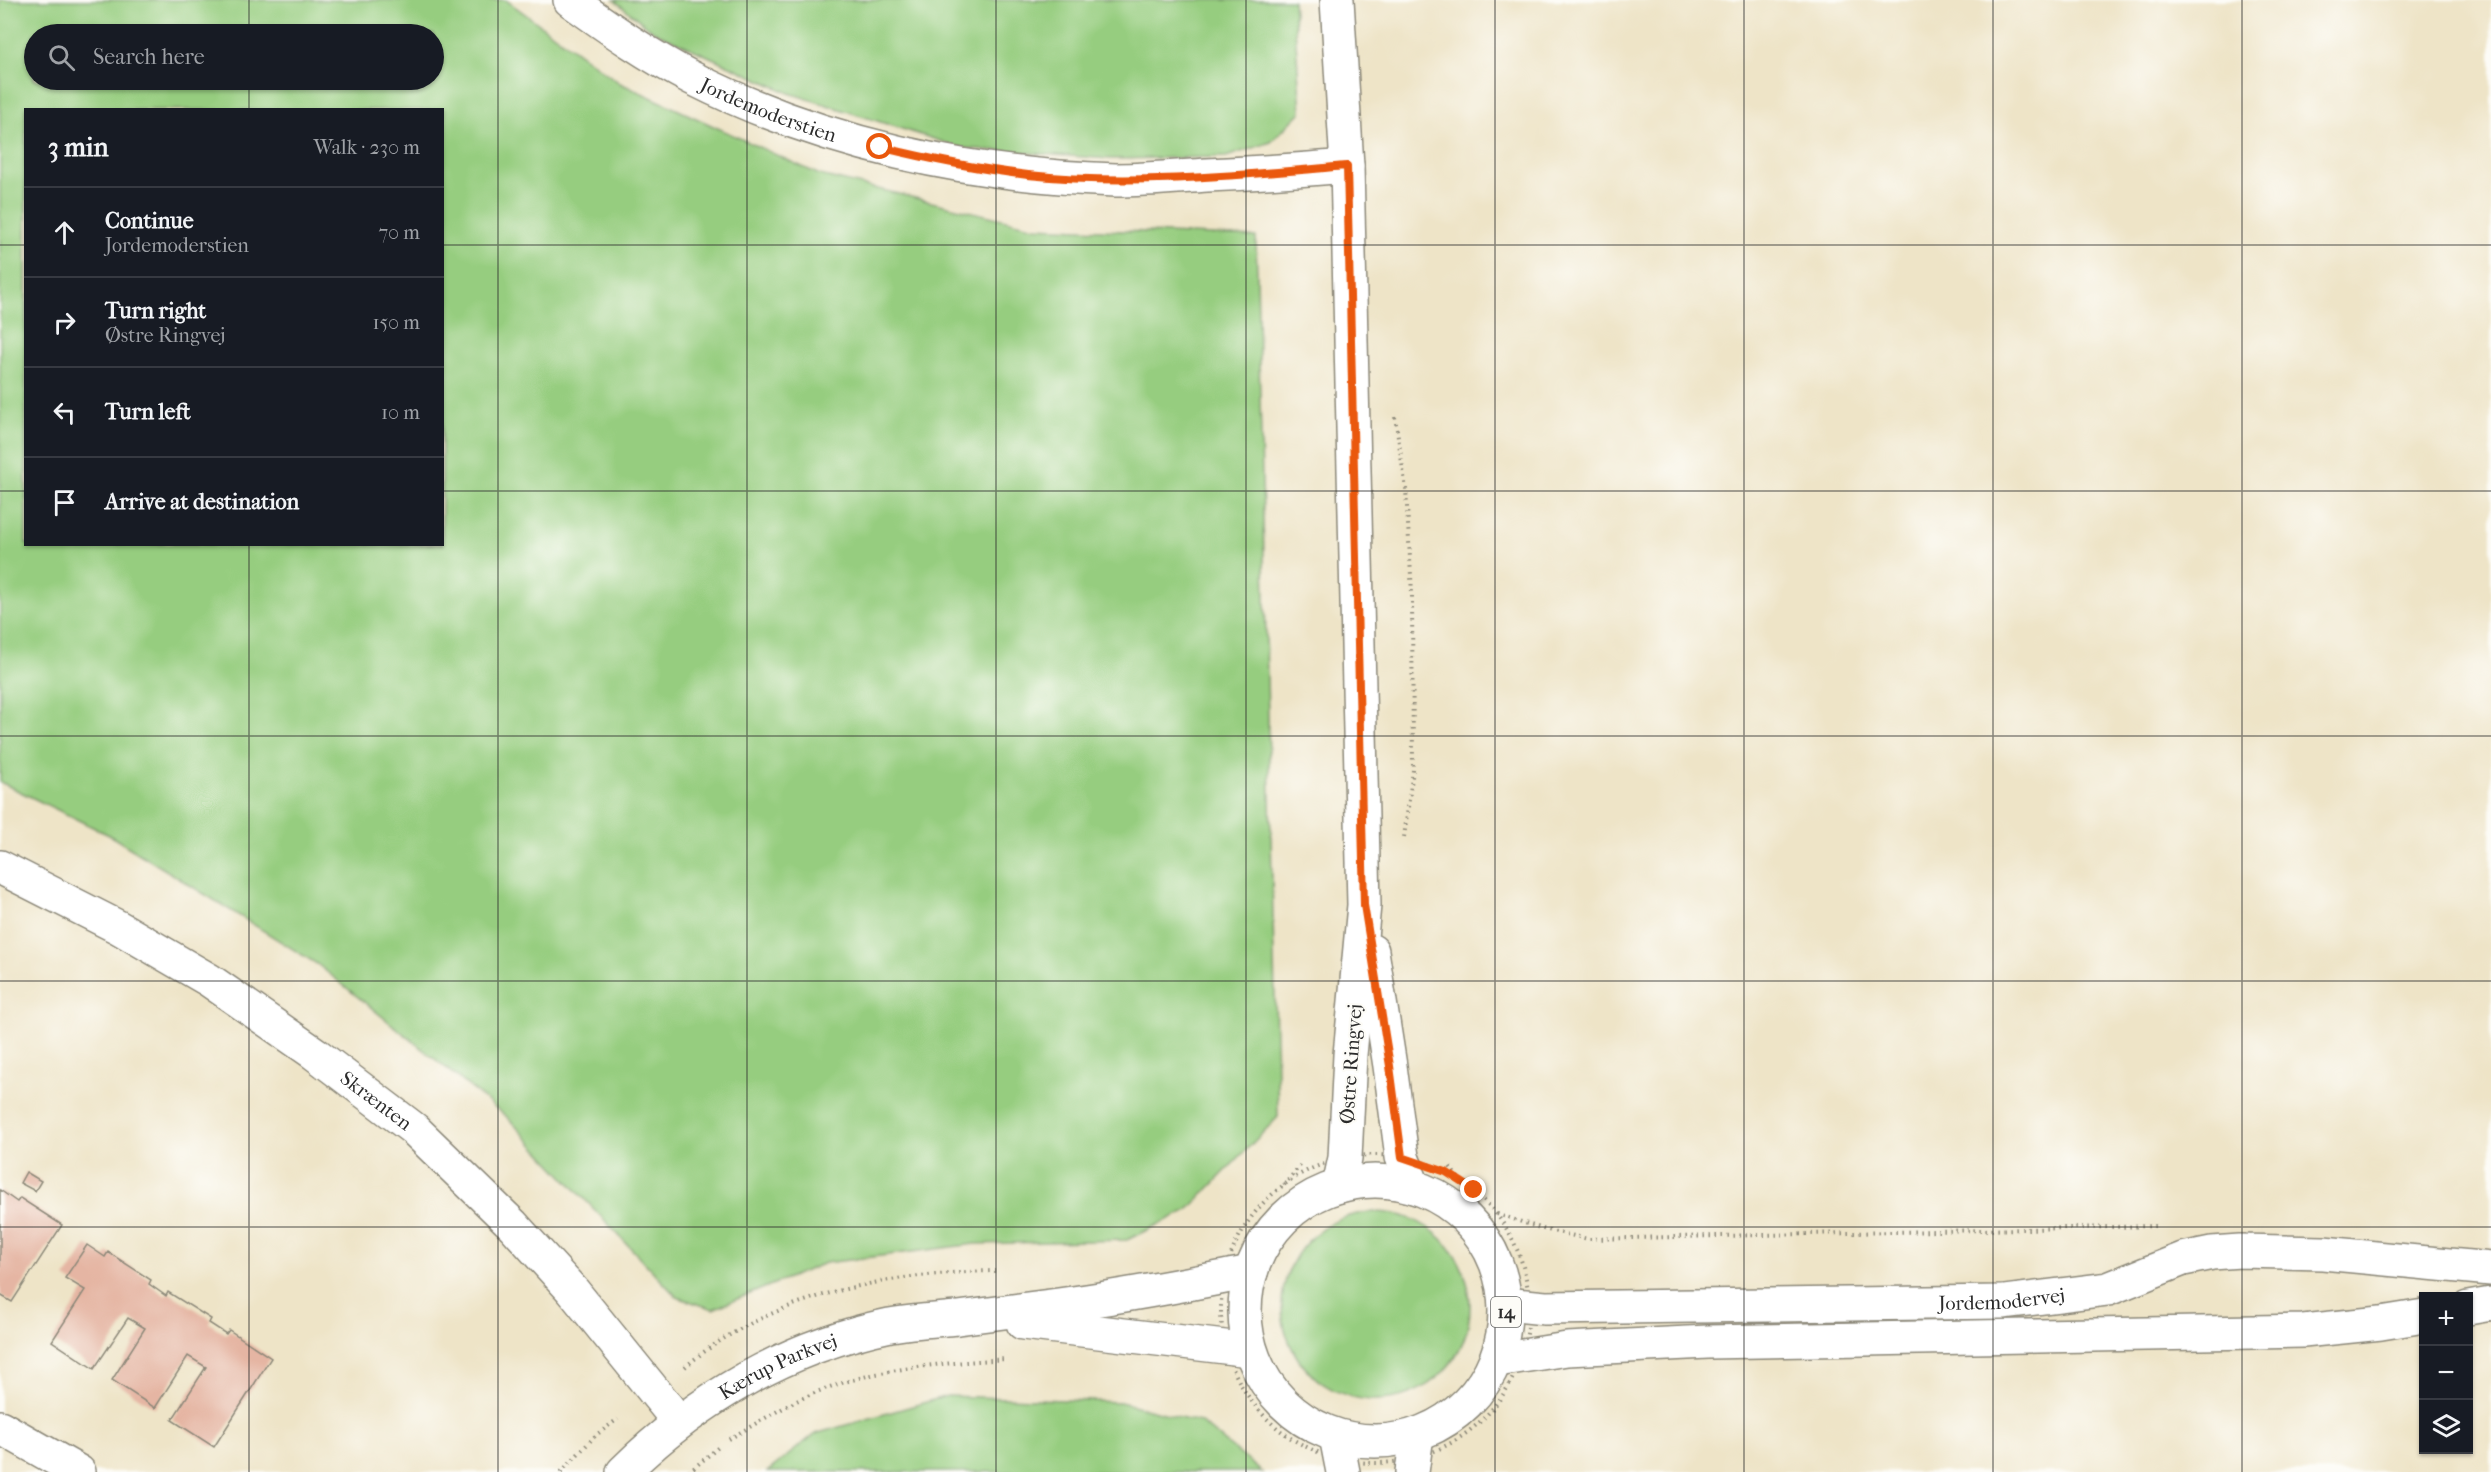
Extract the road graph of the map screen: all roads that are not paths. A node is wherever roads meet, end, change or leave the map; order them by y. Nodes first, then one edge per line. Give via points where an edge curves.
1 (570, 0) edge
2 (1337, 0) edge
3 (1347, 166) junction
4 (0, 867) edge
5 (1364, 905) junction
6 (1342, 1172) junction
7 (1407, 1172) junction
8 (2491, 1269) edge
9 (1237, 1274) junction
10 (2491, 1304) edge
11 (1518, 1305) junction
12 (2473, 1307) edge
13 (2419, 1317) edge
14 (958, 1318) junction
15 (1238, 1349) junction
16 (1509, 1358) junction
17 (679, 1422) junction
18 (0, 1427) edge
19 (1340, 1455) edge
20 (1414, 1455) edge
21 (79, 1472) edge
22 (623, 1472) edge

1 - 3 street, Jordemoderstien via 691,77 746,103 812,127 954,165 1030,175 1118,180
2 - 3 street, Østre Ringvej
3 - 5 street, Østre Ringvej
4 - 17 street, Skrænten via 118,927 209,980 414,1129 513,1225 573,1291
5 - 6 street, Østre Ringvej
5 - 7 street, Østre Ringvej
6 - 7 street, 14 via 1359,1182 1380,1181
6 - 9 street, 14 via 1284,1218
7 - 11 street, 14 via 1454,1207 1481,1234
8 - 11 street, Jordemodervej via 2323,1252 2212,1252 2183,1258 2108,1289 2004,1302 1545,1308
9 - 14 street, Kærup Parkvej via 1074,1303
9 - 15 street, 14 via 1245,1311
10 - 12 street
11 - 16 street, 14 via 1503,1342
13 - 16 street, Jordemodervej via 2303,1330 1708,1342 1567,1349
14 - 15 street, Kærup Parkvej via 1071,1327
14 - 17 street, Kærup Parkvej via 892,1325 814,1347 727,1390
15 - 19 street, 14 via 1283,1403
16 - 20 street, 14
17 - 22 street, Kærup Parkvej
18 - 21 street
19 - 20 street, 14 via 1377,1442 1397,1440

